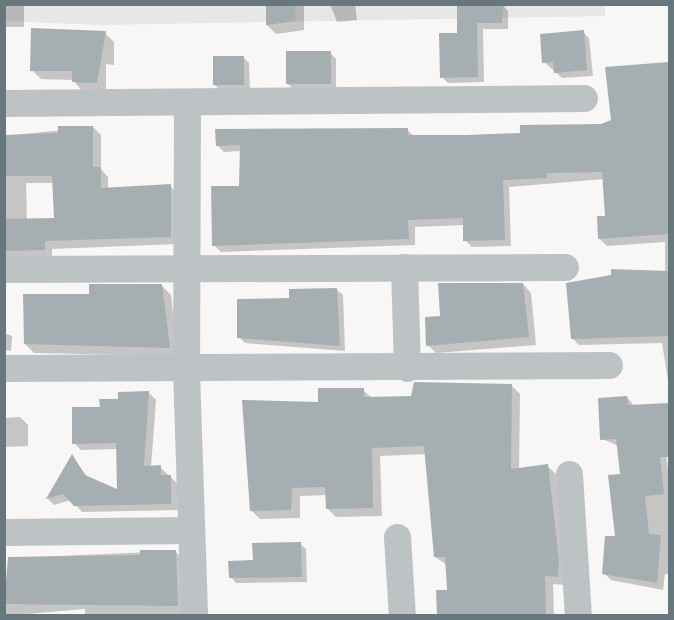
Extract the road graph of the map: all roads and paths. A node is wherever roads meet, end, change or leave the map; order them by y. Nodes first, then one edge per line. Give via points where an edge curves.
1 (584, 98) dead end
2 (4, 103) edge
3 (187, 103) junction
4 (186, 267) junction
5 (404, 267) junction
6 (565, 267) dead end
7 (4, 269) edge
8 (609, 364) dead end
9 (4, 368) edge
10 (407, 368) junction
11 (186, 371) junction
12 (569, 474) dead end
13 (190, 530) junction
14 (4, 532) edge
15 (397, 537) dead end
16 (194, 615) edge
17 (402, 615) edge
18 (578, 615) edge

1 - 3 street
2 - 3 street
3 - 4 street
4 - 5 street
4 - 7 street
4 - 11 street
5 - 6 street
5 - 10 street
8 - 10 street
9 - 11 street
10 - 11 street
11 - 13 street
12 - 18 street
13 - 14 street
13 - 16 street
15 - 17 street

